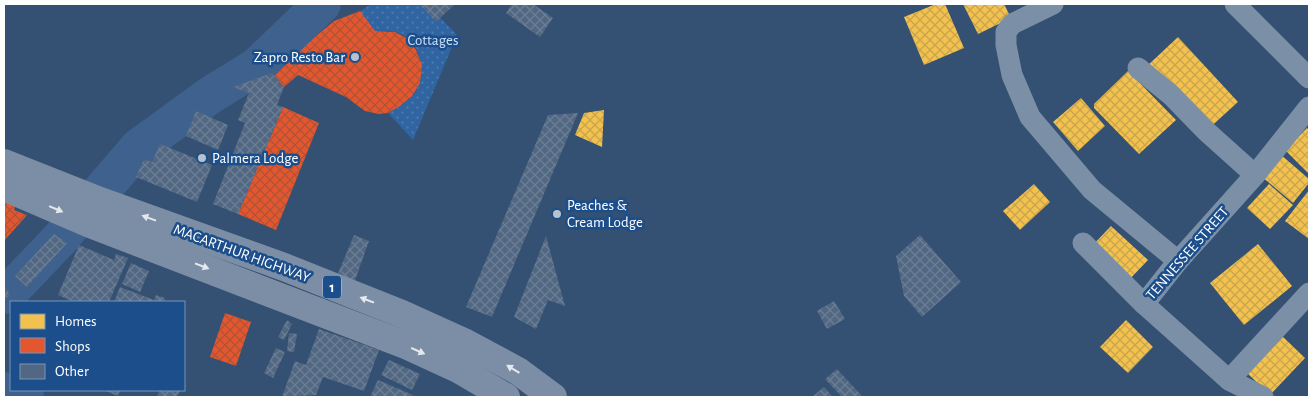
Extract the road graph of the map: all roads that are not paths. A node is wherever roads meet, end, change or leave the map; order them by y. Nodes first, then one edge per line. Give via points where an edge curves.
1 (1052, 4) edge
2 (1235, 4) edge
3 (1138, 68) dead end
4 (1309, 78) edge
5 (1309, 107) edge
6 (4, 163) edge
7 (1255, 175) junction
8 (18, 185) edge
9 (95, 212) junction
10 (1083, 243) dead end
11 (1178, 261) junction
12 (1309, 293) edge
13 (1144, 304) junction
14 (1229, 380) junction
15 (506, 397) edge
16 (553, 397) edge
17 (1264, 397) edge

1 - 11 street via 1012,24 1006,32 1012,75 1030,117 1092,190
2 - 4 street
3 - 7 street
5 - 7 street, TENNESSEE STREET
6 - 8 highway, MACARTHUR HIGHWAY / 1
7 - 11 street, TENNESSEE STREET
8 - 9 highway, MACARTHUR HIGHWAY / 1
9 -> 15 highway, MACARTHUR HIGHWAY / 1 via 408,346 458,369
16 -> 9 highway, MACARTHUR HIGHWAY / 1 via 509,366 402,314 250,254
10 - 13 street
11 - 13 street, TENNESSEE STREET
12 - 14 street
13 - 14 street, TENNESSEE STREET
14 - 17 street, TENNESSEE STREET

